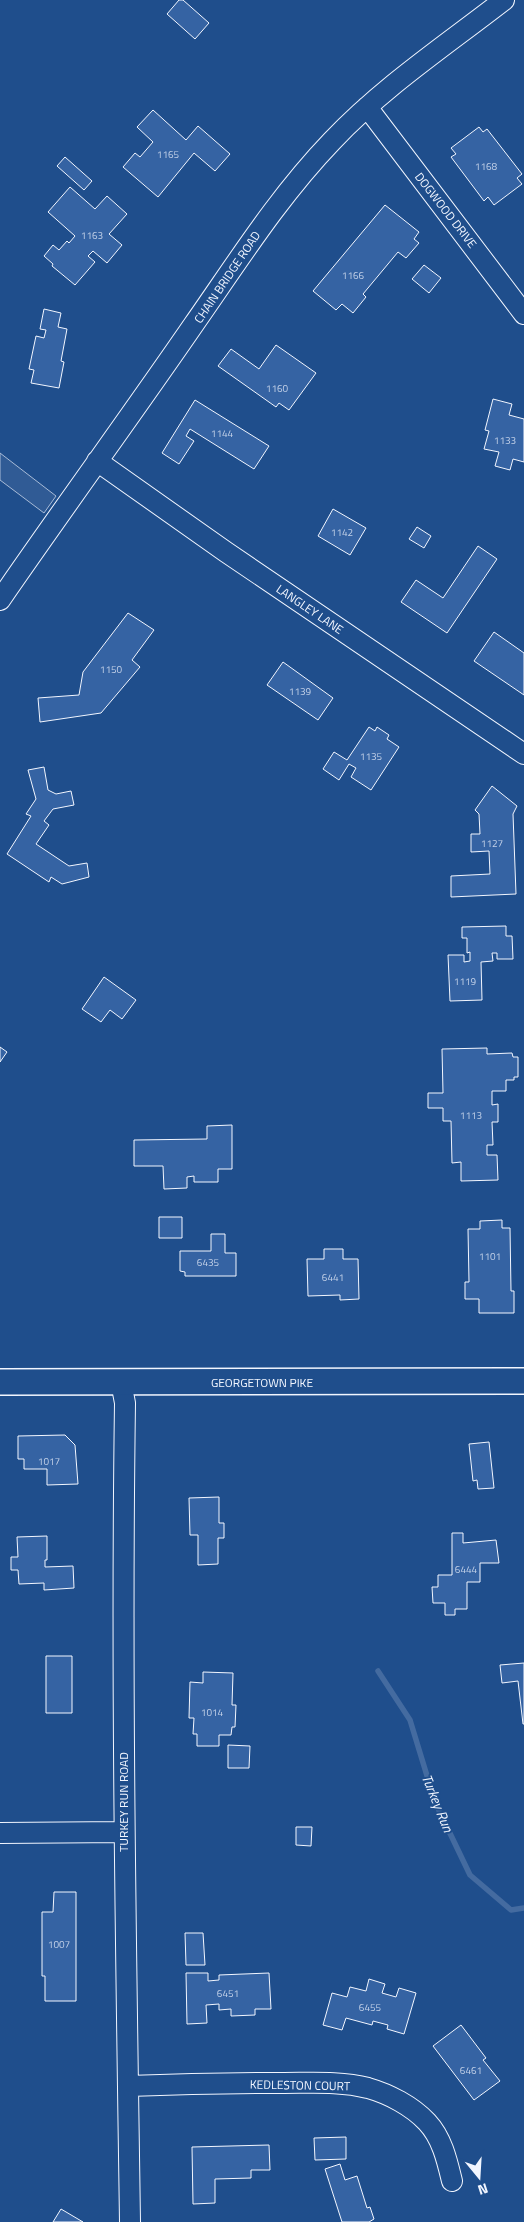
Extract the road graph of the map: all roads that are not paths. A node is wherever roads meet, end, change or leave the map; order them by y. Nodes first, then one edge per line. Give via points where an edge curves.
1 (504, 0) edge
2 (367, 107) junction
3 (524, 314) edge
4 (97, 461) junction
5 (0, 600) edge
6 (524, 754) edge
7 (524, 1381) edge
8 (0, 1382) edge
9 (121, 1382) junction
10 (123, 1832) junction
11 (0, 1833) edge
12 (128, 2086) junction
13 (452, 2181) dead end
14 (130, 2222) edge

1 - 2 street, CHAIN BRIDGE ROAD
2 - 3 street, DOGWOOD DRIVE
2 - 4 street, CHAIN BRIDGE ROAD via 332,140 254,235
4 - 5 street, CHAIN BRIDGE ROAD
4 - 6 street, LANGLEY LANE
7 - 9 main road, GEORGETOWN PIKE
8 - 9 main road, GEORGETOWN PIKE
9 - 10 street, TURKEY RUN ROAD via 125,1404
10 - 11 street
10 - 12 street, TURKEY RUN ROAD
12 - 13 street, KEDLESTON COURT via 342,2084 368,2088 391,2096 428,2123 445,2153
12 - 14 street, TURKEY RUN ROAD

